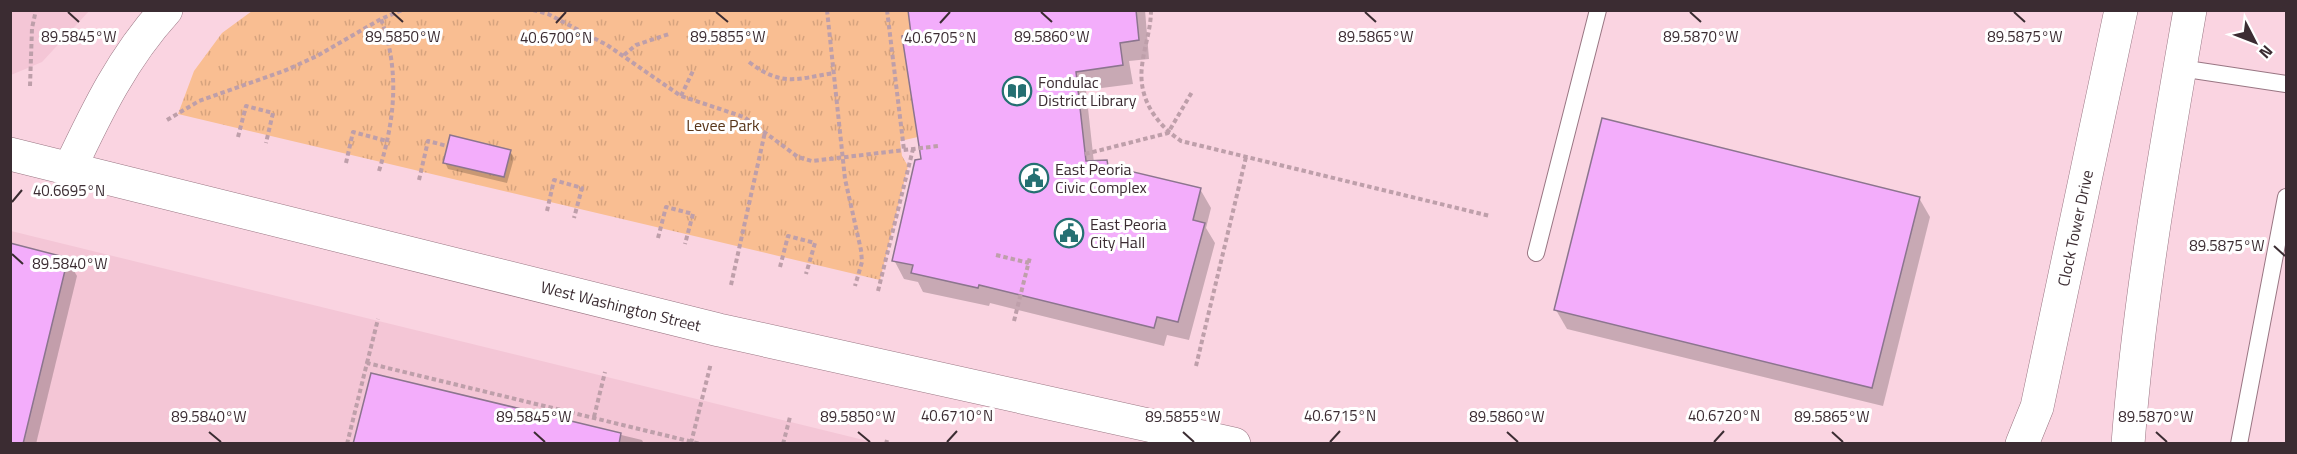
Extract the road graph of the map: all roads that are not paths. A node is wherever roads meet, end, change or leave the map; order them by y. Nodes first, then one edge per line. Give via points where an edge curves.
1 (166, 10) edge
2 (1598, 10) edge
3 (2121, 10) edge
4 (2190, 10) edge
5 (2180, 68) junction
6 (2286, 84) edge
7 (10, 154) edge
8 (70, 168) junction
9 (2286, 197) edge
10 (1536, 253) dead end
11 (1174, 437) edge
12 (1234, 444) edge
13 (2022, 444) edge
14 (2128, 444) edge
15 (2239, 444) edge

1 - 8 street via 141,38 101,102
2 - 10 lane
3 - 13 street, Clock Tower Drive via 2037,407
4 - 5 street
5 - 6 lane
5 - 14 street via 2133,373
7 - 8 street, West Washington Street
8 - 11 street, West Washington Street via 719,330
9 - 15 lane
11 - 12 street, West Washington Street

